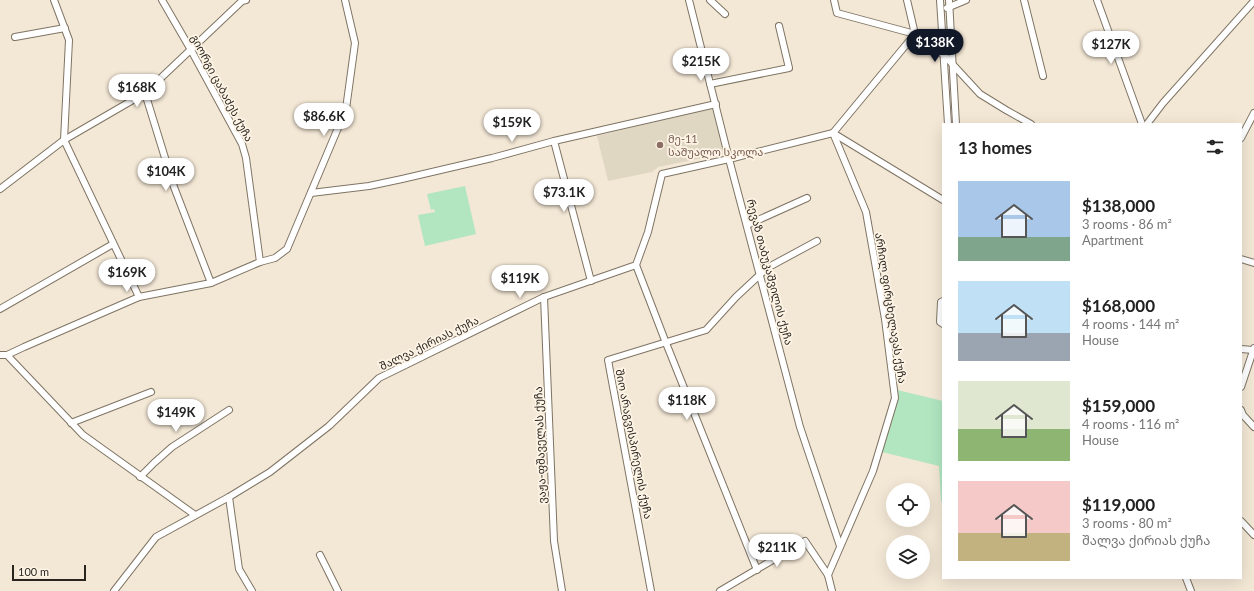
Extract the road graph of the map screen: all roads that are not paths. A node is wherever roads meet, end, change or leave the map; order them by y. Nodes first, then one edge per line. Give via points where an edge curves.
1 (54, 0) edge
2 (162, 0) edge
3 (243, 0) edge
4 (345, 0) edge
5 (690, 0) edge
6 (710, 0) edge
7 (834, 0) edge
8 (907, 0) edge
9 (940, 0) edge
10 (949, 0) edge
11 (966, 0) edge
12 (1024, 0) edge
13 (1097, 0) edge
14 (1254, 1) edge
15 (950, 8) junction
16 (941, 11) junction
17 (725, 14) dead end
18 (779, 26) dead end
19 (65, 28) junction
20 (915, 34) junction
21 (15, 37) dead end
22 (191, 50) junction
23 (944, 55) junction
24 (952, 64) junction
25 (1043, 76) dead end
26 (710, 84) junction
27 (145, 93) junction
28 (716, 104) junction
29 (1254, 114) edge
30 (948, 123) edge
31 (956, 123) edge
32 (1029, 123) edge
33 (1142, 123) edge
34 (1148, 123) edge
35 (833, 133) junction
36 (1242, 136) edge
37 (64, 140) junction
38 (554, 141) junction
39 (729, 159) junction
40 (0, 189) edge
41 (311, 194) junction
42 (807, 198) dead end
43 (942, 199) edge
44 (747, 225) junction
45 (817, 241) dead end
46 (113, 244) junction
47 (1242, 259) edge
48 (260, 262) junction
49 (1254, 263) edge
50 (636, 265) junction
51 (760, 274) junction
52 (591, 281) junction
53 (211, 283) junction
54 (139, 297) junction
55 (544, 297) junction
56 (942, 302) edge
57 (0, 309) edge
58 (942, 323) edge
59 (666, 343) junction
60 (1242, 349) edge
61 (1254, 349) edge
62 (3, 355) edge
63 (1251, 365) edge
64 (1242, 386) edge
65 (151, 392) dead end
66 (229, 410) dead end
67 (1242, 412) edge
68 (71, 423) junction
69 (1254, 427) edge
70 (140, 477) junction
71 (229, 497) junction
72 (195, 514) junction
73 (1242, 522) edge
74 (1254, 536) edge
75 (840, 546) junction
76 (320, 555) dead end
77 (757, 570) junction
78 (828, 576) junction
79 (1186, 579) edge
80 (114, 591) edge
81 (252, 591) edge
82 (338, 591) edge
83 (562, 591) edge
84 (651, 591) edge
85 (720, 591) edge
86 (832, 591) edge
87 (1191, 591) edge

1 - 19 street
2 - 22 street, გიორგი ცაბაძეს ქუჩა
3 - 22 street
4 - 41 street via 355,43 346,109
5 - 26 street, რევაზ თაბუკაშვილის ქუჩა
6 - 17 street
7 - 20 street via 837,13
8 - 20 street
9 - 16 street
10 - 15 street
11 - 15 street
12 - 25 street
13 - 33 street
14 - 34 street
15 - 16 street
15 - 24 street
16 - 23 street
18 - 26 street via 789,68
19 - 21 street
19 - 37 street via 69,40
20 - 23 street
20 - 35 street
22 - 27 street
22 - 48 street, გიორგი ცაბაძეს ქუჩა via 242,144
23 - 24 street
23 - 30 street
24 - 31 street
24 - 32 street via 980,94
26 - 28 street, რევაზ თაბუკაშვილის ქუჩა
27 - 37 street
27 - 53 street via 174,187
28 - 38 street
28 - 39 street, რევაზ თაბუკაშვილის ქუჩა
29 - 36 street
35 - 39 street
35 - 43 street
35 - 75 street, არჩილ ფირცხელავას ქუჩა via 866,212 885,319 895,398 873,471
37 - 40 street
37 - 46 street
38 - 41 street via 402,179
38 - 52 street
39 - 44 street, რევაზ თაბუკაშვილის ქუჩა
39 - 50 street via 662,174 648,232
41 - 48 street via 287,249 275,258
42 - 44 street
44 - 51 street, რევაზ თაბუკაშვილის ქუჩა
45 - 51 street
46 - 54 street
46 - 57 street
47 - 49 street
48 - 53 street
50 - 52 street, შალვა ქირიას ქუჩა
50 - 59 street
51 - 59 street via 706,330
51 - 75 street, რევაზ თაბუკაშვილის ქუჩა via 800,427
52 - 55 street, შალვა ქირიას ქუჩა
53 - 54 street
54 - 62 street
55 - 71 street, შალვა ქირიას ქუჩა via 379,378 329,426 270,472
55 - 83 street, ვაჟა-ფშაველას ქუჩა via 554,541
56 - 58 street
59 - 77 street
59 - 84 street, შიო არაგვისპირელის ქუჩა via 608,360
60 - 61 street
61 - 63 street
62 - 68 street
63 - 64 street
65 - 68 street
66 - 70 street via 172,447
67 - 69 street
68 - 70 street via 83,435
70 - 72 street
71 - 72 street, შალვა ქირიას ქუჩა
71 - 81 street via 240,569
72 - 80 street, შალვა ქირიას ქუჩა via 156,537
73 - 74 street
75 - 78 street, არჩილ ფირცხელავას ქუჩა
76 - 82 street
77 - 78 street via 805,541
77 - 85 street
78 - 86 street
79 - 87 street

